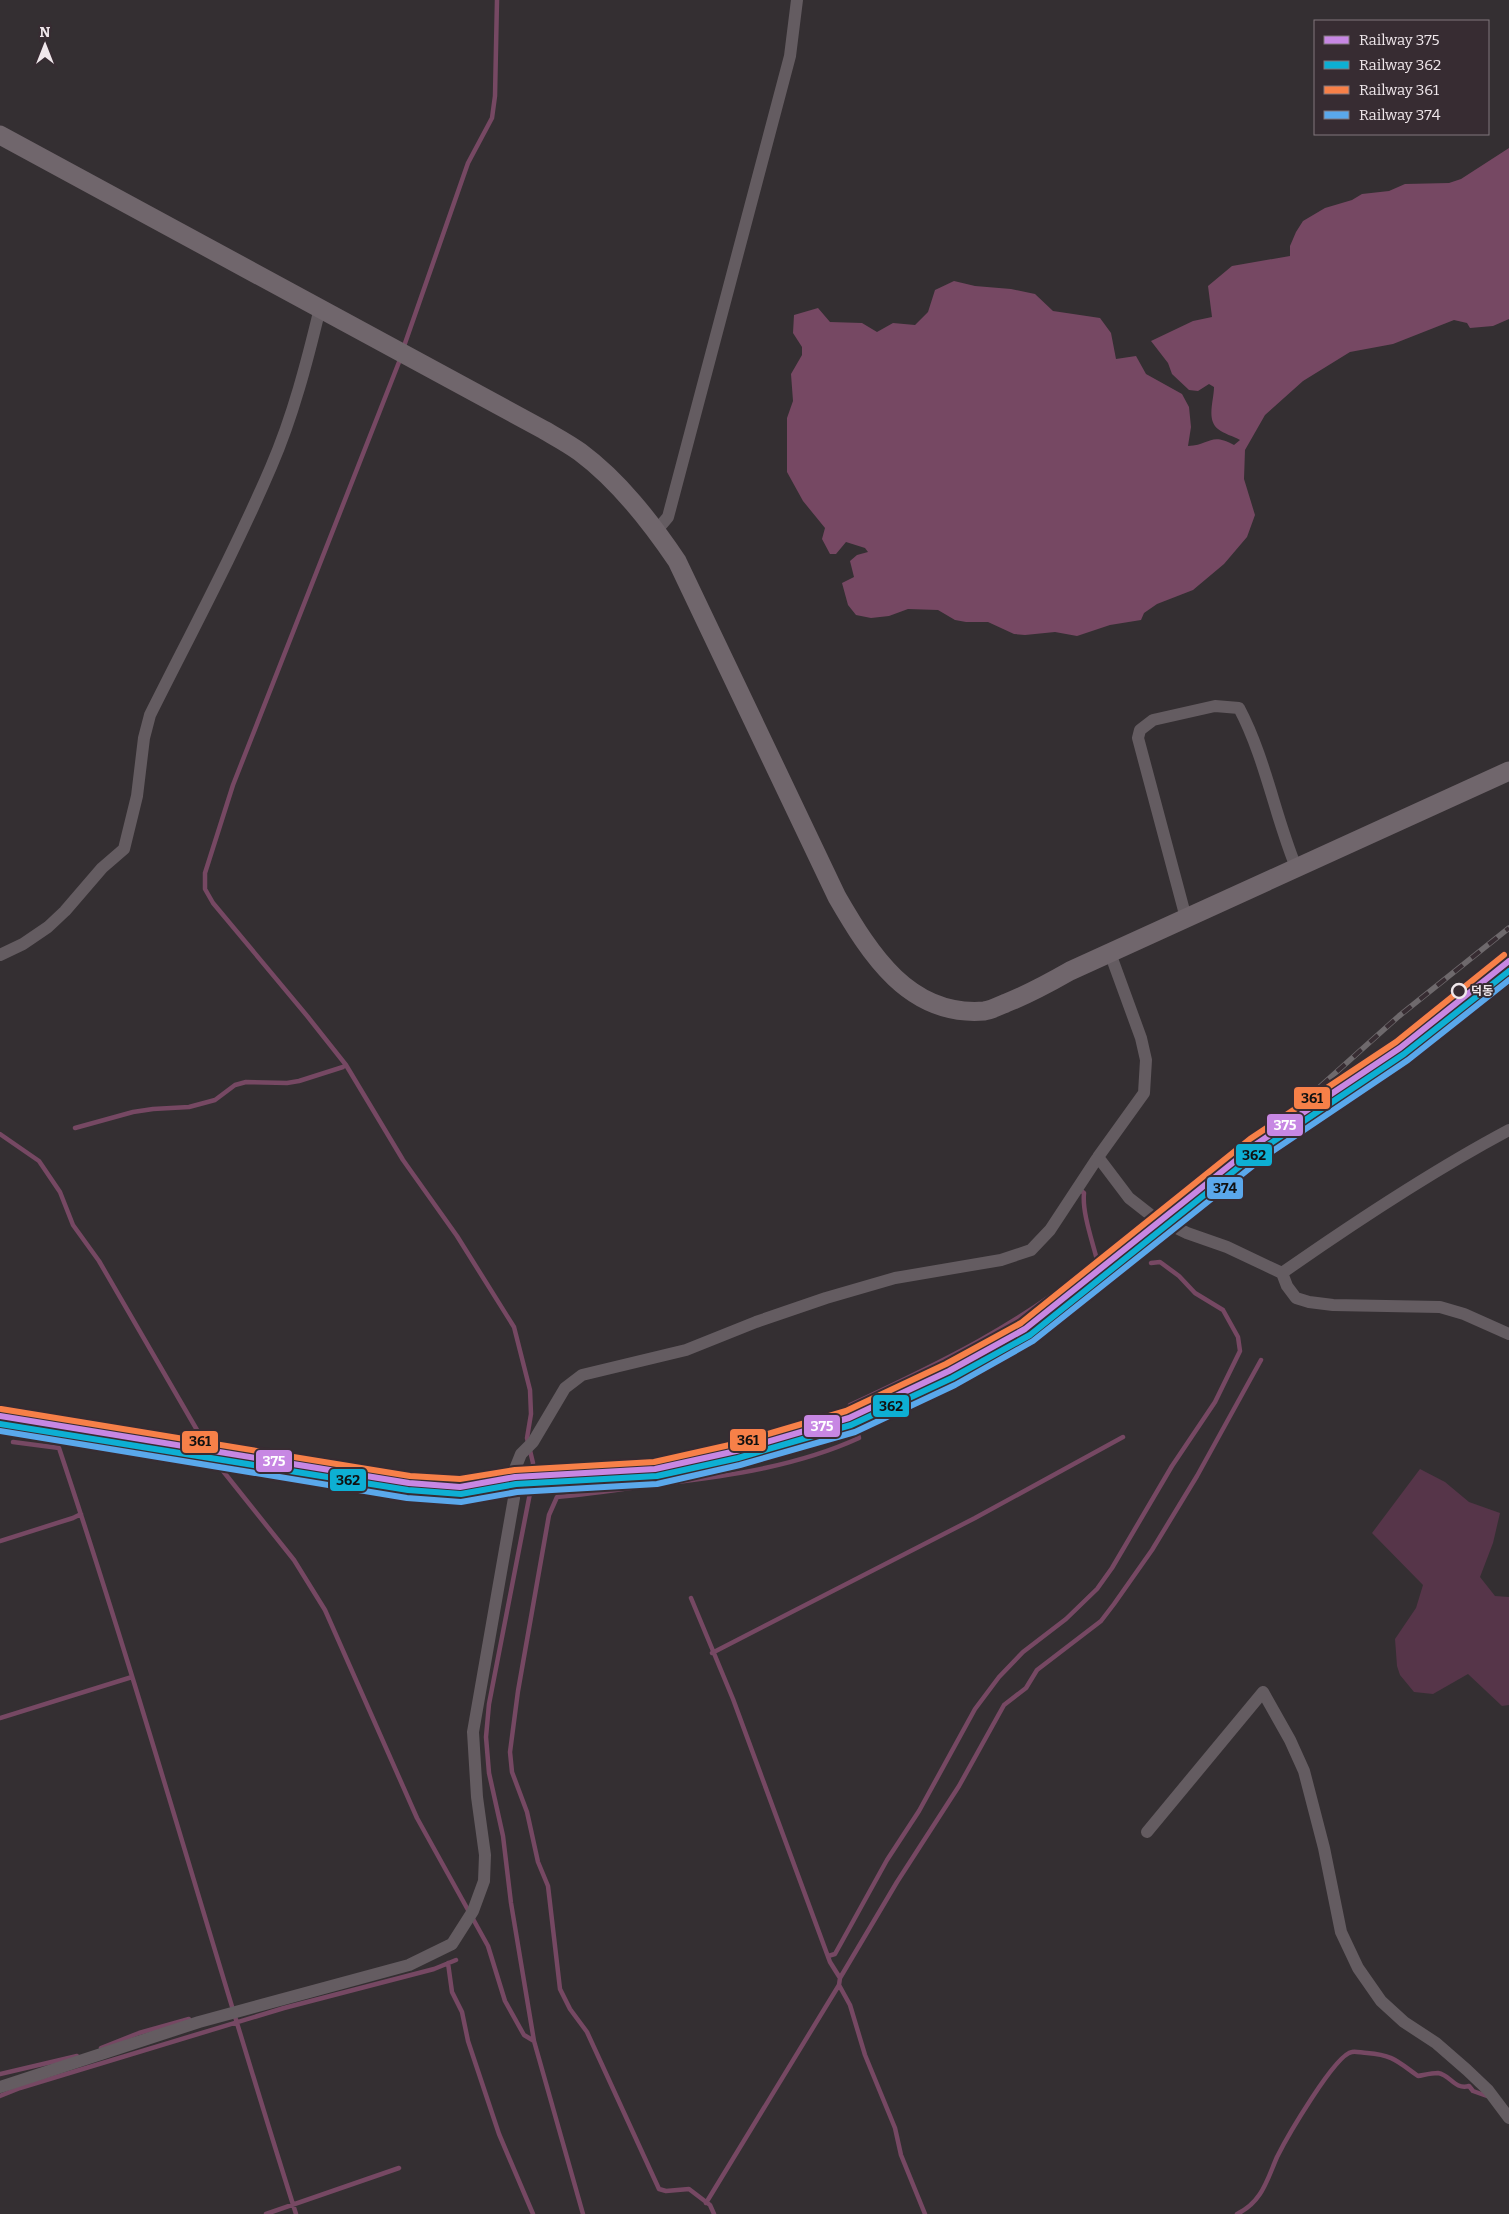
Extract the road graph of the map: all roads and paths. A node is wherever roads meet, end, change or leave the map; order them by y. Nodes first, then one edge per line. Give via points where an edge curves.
1 (797, 0) edge
2 (0, 135) edge
3 (320, 308) junction
4 (657, 530) junction
5 (1509, 770) edge
6 (1296, 867) junction
7 (1186, 918) junction
8 (1110, 953) junction
9 (0, 955) edge
10 (1509, 1130) edge
11 (1098, 1157) junction
12 (1282, 1273) junction
13 (1509, 1334) edge
14 (1147, 1832) dead end
15 (0, 2087) edge
16 (1509, 2118) edge

1 - 4 street via 785,75 668,517
2 - 3 main road
3 - 4 main road via 580,452 610,477
3 - 9 street via 301,384 271,466 150,715 137,796 124,849 48,927 24,944
4 - 8 main road via 677,561 837,897 856,930 896,979 920,997 948,1010 986,1011 1034,992
5 - 6 main road
6 - 7 main road
6 - 7 street via 1249,727 1239,708 1215,706 1153,720 1140,730 1138,738
7 - 8 main road
8 - 11 street via 1146,1060 1144,1093
10 - 12 street via 1475,1148
11 - 12 street via 1128,1198 1152,1216
11 - 15 street via 1050,1230 1031,1250 1001,1260 895,1278 826,1298 686,1350 582,1375 565,1388 521,1454 515,1469 514,1498 473,1732 485,1855 484,1881 474,1911 452,1944 409,1965 199,2022
12 - 13 street via 1296,1298 1309,1302 1440,1307
14 - 16 street via 1263,1692 1304,1771 1341,1932 1358,1968 1381,2001 1467,2070 1488,2090

